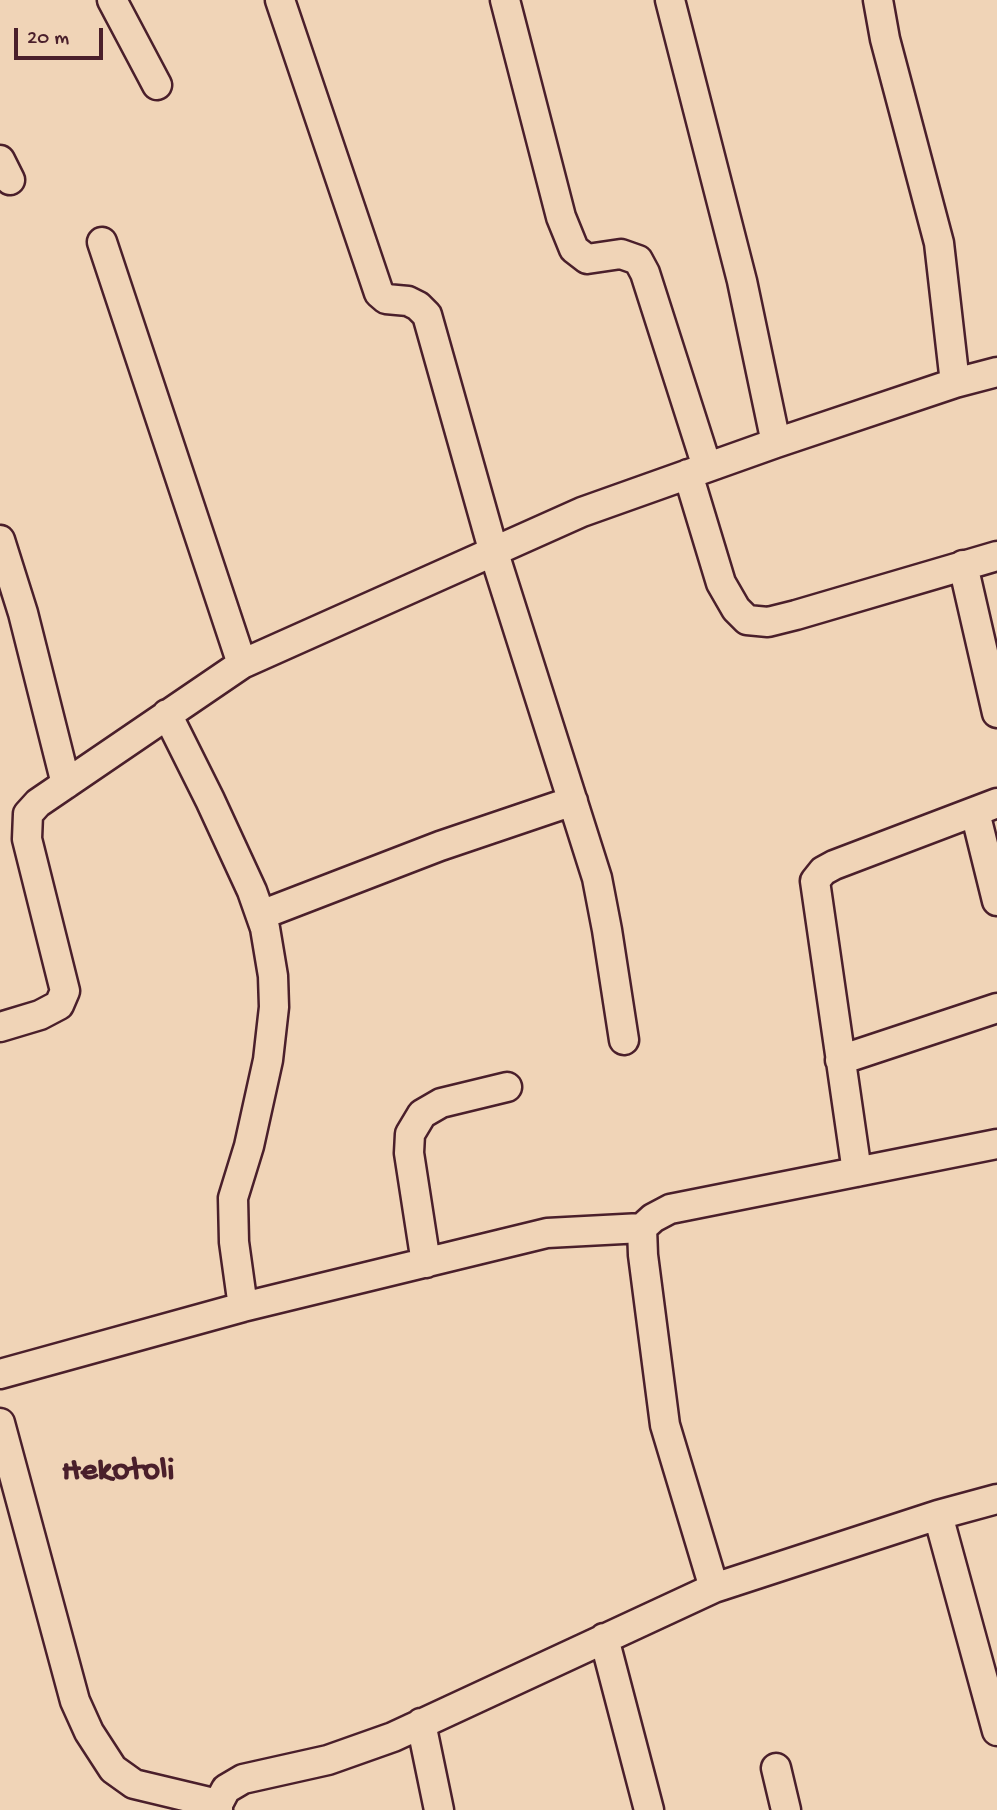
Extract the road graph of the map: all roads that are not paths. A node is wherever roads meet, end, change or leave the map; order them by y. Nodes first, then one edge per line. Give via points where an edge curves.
1 (112, 0) edge
2 (280, 0) edge
3 (505, 0) edge
4 (670, 0) edge
5 (878, 0) edge
6 (157, 85) dead end
7 (102, 242) dead end
8 (997, 372) edge
9 (955, 383) junction
10 (776, 443) junction
11 (698, 471) junction
12 (0, 540) edge
13 (494, 553) junction
14 (997, 556) edge
15 (963, 565) junction
16 (242, 664) junction
17 (997, 713) edge
18 (167, 714) junction
19 (66, 784) junction
20 (573, 801) junction
21 (986, 807) edge
22 (997, 901) edge
23 (261, 915) junction
24 (997, 1008) edge
25 (0, 1027) edge
26 (624, 1040) dead end
27 (840, 1060) junction
28 (508, 1087) dead end
29 (997, 1144) edge
30 (858, 1172) junction
31 (642, 1228) junction
32 (426, 1263) junction
33 (243, 1307) junction
34 (0, 1374) edge
35 (0, 1423) edge
36 (997, 1499) edge
37 (938, 1514) junction
38 (714, 1588) junction
39 (604, 1638) junction
40 (421, 1723) junction
41 (997, 1731) edge
42 (776, 1768) dead end
43 (218, 1807) edge
44 (439, 1810) edge
45 (649, 1810) edge
46 (786, 1810) edge

1 - 6 street
2 - 13 street via 379,293 386,299 408,301 427,315
3 - 11 street via 561,217 574,249 587,259 621,254 638,260 642,267 666,336
4 - 10 street via 742,281
5 - 9 street via 939,243
7 - 16 street
8 - 9 street
9 - 10 street
10 - 11 street
11 - 13 street via 582,512
11 - 15 street via 721,583 747,620 768,622 796,615
12 - 19 street
13 - 16 street
13 - 20 street
14 - 15 street
15 - 17 street
16 - 18 street
18 - 19 street
18 - 23 street
19 - 25 street via 28,814 27,839 65,991 59,1005
20 - 23 street
20 - 26 street via 597,878
21 - 22 street
21 - 27 street via 834,865 815,881
23 - 33 street via 274,1007 268,1060 233,1198
24 - 27 street
27 - 30 street
28 - 32 street via 441,1103 422,1114 410,1134
29 - 30 street
30 - 31 street via 670,1209
31 - 32 street via 547,1233
31 - 38 street via 665,1425
32 - 33 street
33 - 34 street
35 - 43 street via 75,1701 89,1731 113,1769 134,1783
36 - 37 street
37 - 38 street
37 - 41 street
38 - 39 street
39 - 40 street
39 - 45 street
40 - 43 street via 328,1760 243,1779 226,1789
40 - 44 street
42 - 46 street

